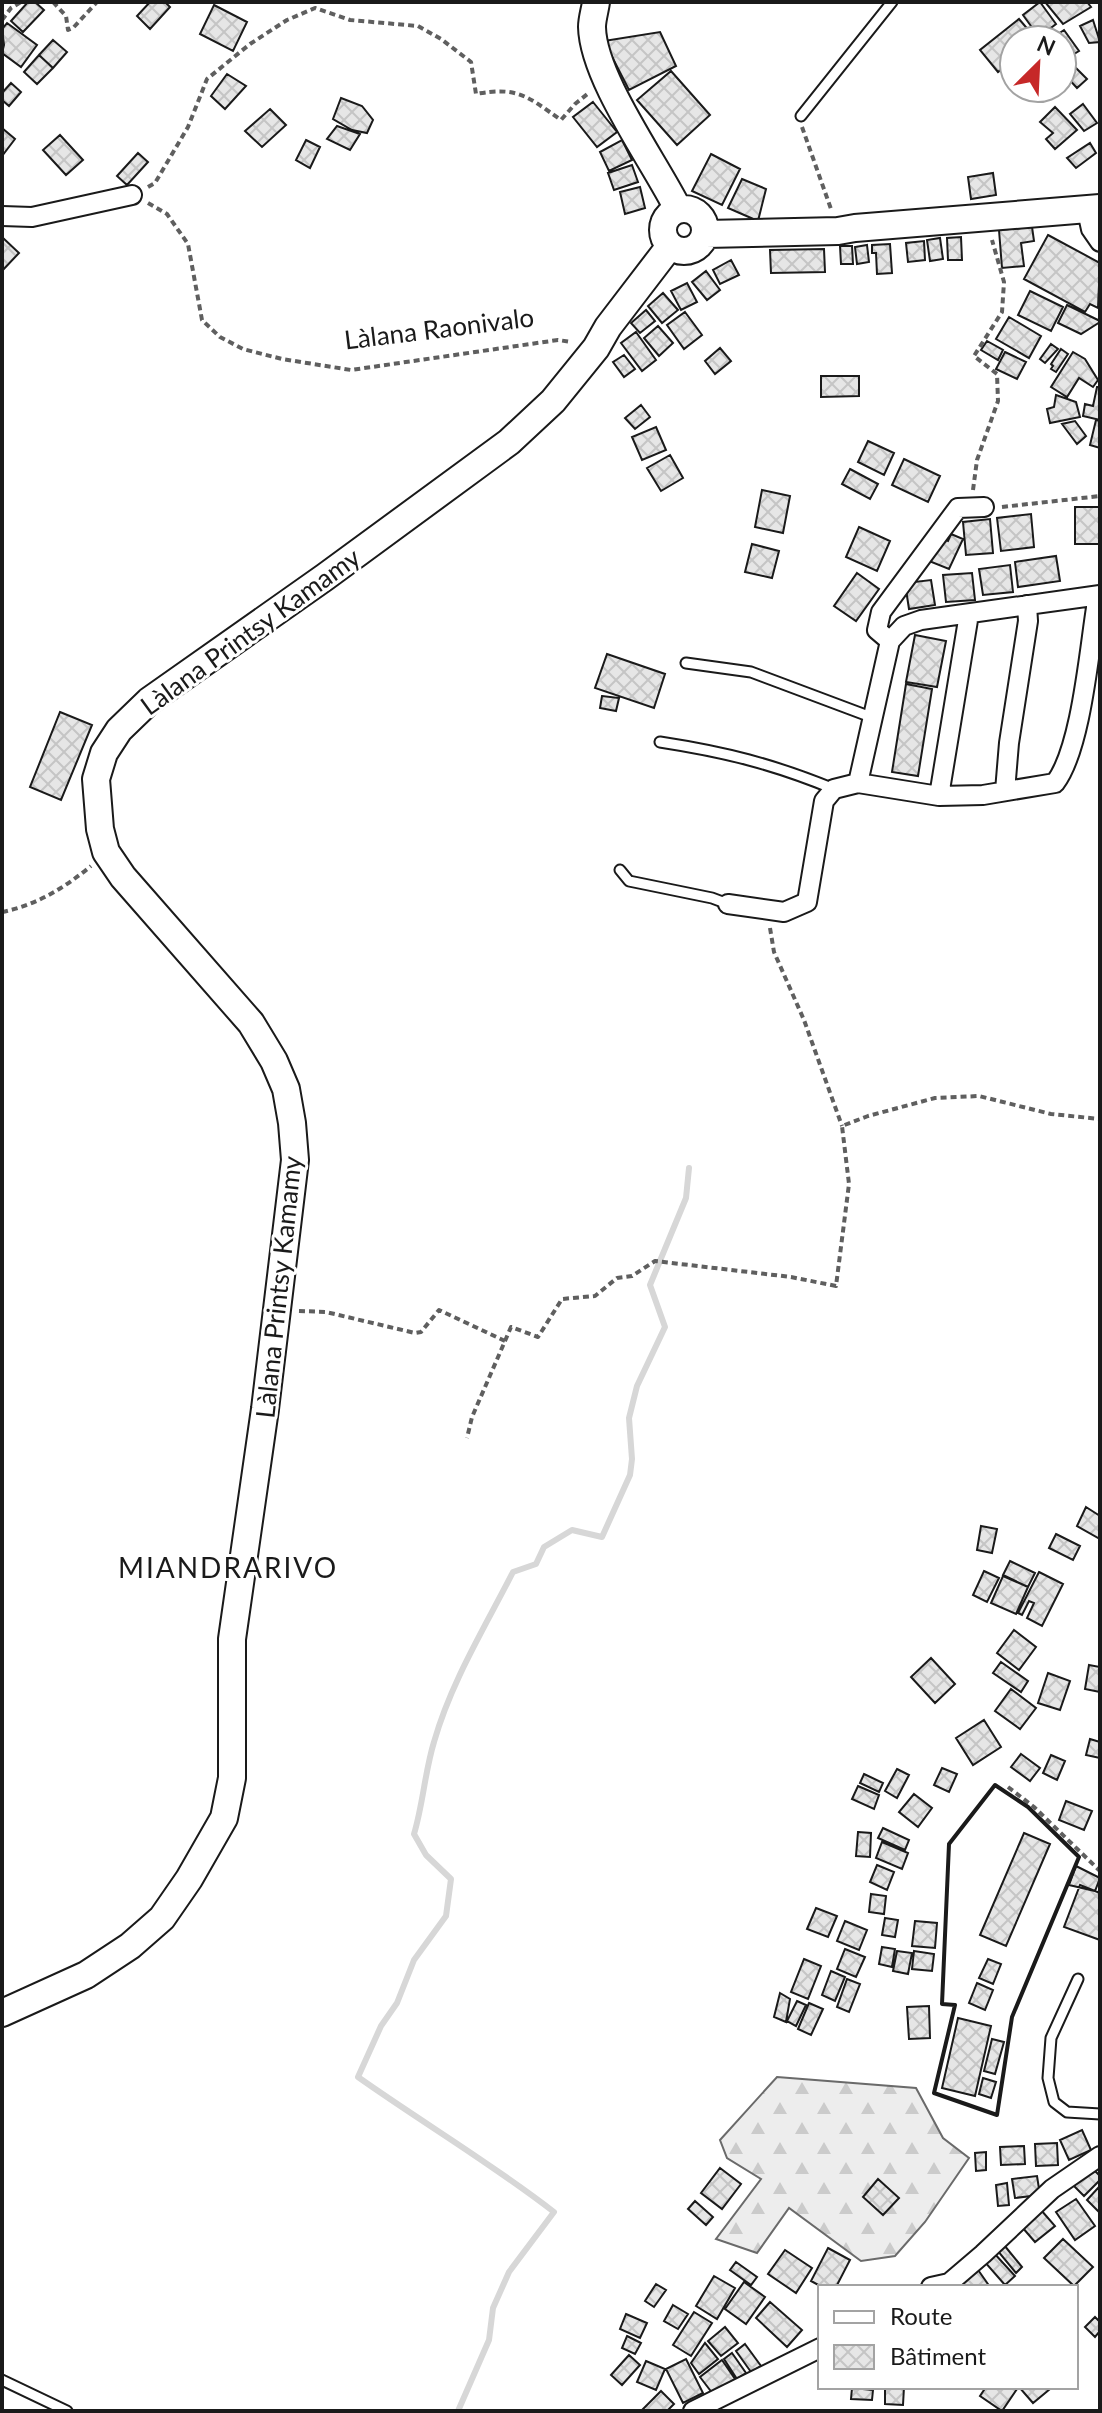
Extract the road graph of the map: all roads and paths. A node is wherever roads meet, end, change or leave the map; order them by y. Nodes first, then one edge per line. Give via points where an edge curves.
1 (21, 2) edge
2 (53, 2) edge
3 (97, 2) edge
4 (596, 2) edge
5 (892, 2) edge
6 (2, 20) edge
7 (606, 80) junction
8 (801, 116) joint
9 (132, 195) junction
10 (678, 209) junction
11 (1093, 210) edge
12 (2, 216) edge
13 (838, 231) junction
14 (706, 234) junction
15 (1100, 242) edge
16 (670, 246) junction
17 (993, 247) dead end
18 (596, 348) junction
19 (1100, 496) edge
20 (978, 500) junction
21 (1098, 596) edge
22 (1027, 605) junction
23 (969, 614) junction
24 (890, 641) junction
25 (686, 663) dead end
26 (871, 717) junction
27 (660, 742) dead end
28 (858, 783) junction
29 (834, 789) junction
30 (1005, 791) junction
31 (939, 796) junction
32 (106, 852) junction
33 (620, 870) dead end
34 (728, 904) joint
35 (768, 910) junction
36 (2, 912) edge
37 (1100, 1119) edge
38 (842, 1126) junction
39 (277, 1310) junction
40 (505, 1341) junction
41 (467, 1438) dead end
42 (1008, 1787) dead end
43 (1100, 1871) edge
44 (1078, 1979) dead end
45 (2, 2013) edge
46 (1100, 2114) edge
47 (1100, 2156) edge
48 (940, 2285) edge
49 (818, 2349) edge
50 (2, 2380) edge
51 (67, 2411) edge
52 (693, 2411) edge

1 - 6 path
2 - 3 path via 66,16 68,30
4 - 7 street via 592,27
5 - 8 lane
7 - 9 path via 561,120 517,92 476,94 471,62 418,26 350,20 315,8 250,44 207,79 188,127 155,183
7 - 10 street
8 - 13 path via 802,134
9 - 12 street via 32,217
9 - 18 path, Làlana Raonivalo via 167,214 188,244 202,320 243,349 351,370 558,340
10 - 14 street via 701,215
10 - 16 street via 663,228
11 - 13 street
11 - 15 street via 1091,229
13 - 14 street
14 - 16 street via 694,249
16 - 18 street, Làlana Printsy Kamamy
17 - 20 path via 1004,282 1002,312 974,356 997,374 998,401 977,460
18 - 32 street, Làlana Printsy Kamamy via 553,401 509,442 149,701 119,730 96,779
19 - 20 path via 1016,507
20 - 24 street via 958,508 881,612 877,630
21 - 22 street
21 - 30 street via 1064,771 1055,783
22 - 23 street
22 - 30 street
23 - 24 street via 921,620 904,626
23 - 31 street
24 - 26 street
25 - 26 lane via 751,672
26 - 28 street
27 - 29 lane via 757,760
28 - 29 street
28 - 31 street
29 - 35 street via 824,801 807,902 784,912
30 - 31 street
32 - 36 path via 55,893
32 - 39 street, Làlana Printsy Kamamy via 251,1023 286,1089 295,1160
33 - 34 lane via 629,881
34 - 35 street
35 - 38 path via 774,952
37 - 38 path via 1051,1114 979,1096 935,1098
38 - 40 path via 849,1184 836,1286 655,1261 632,1276 617,1278 595,1296 562,1299 538,1337 511,1327
39 - 40 path via 326,1312 415,1333 439,1310
39 - 45 street, Làlana Printsy Kamamy via 232,1639 232,1778 224,1818 162,1918 86,1975
40 - 41 path
42 - 43 path
44 - 46 lane via 1051,2038 1048,2078 1054,2102 1067,2112
47 - 48 street via 1052,2189 983,2254
49 - 52 street
50 - 51 lane

